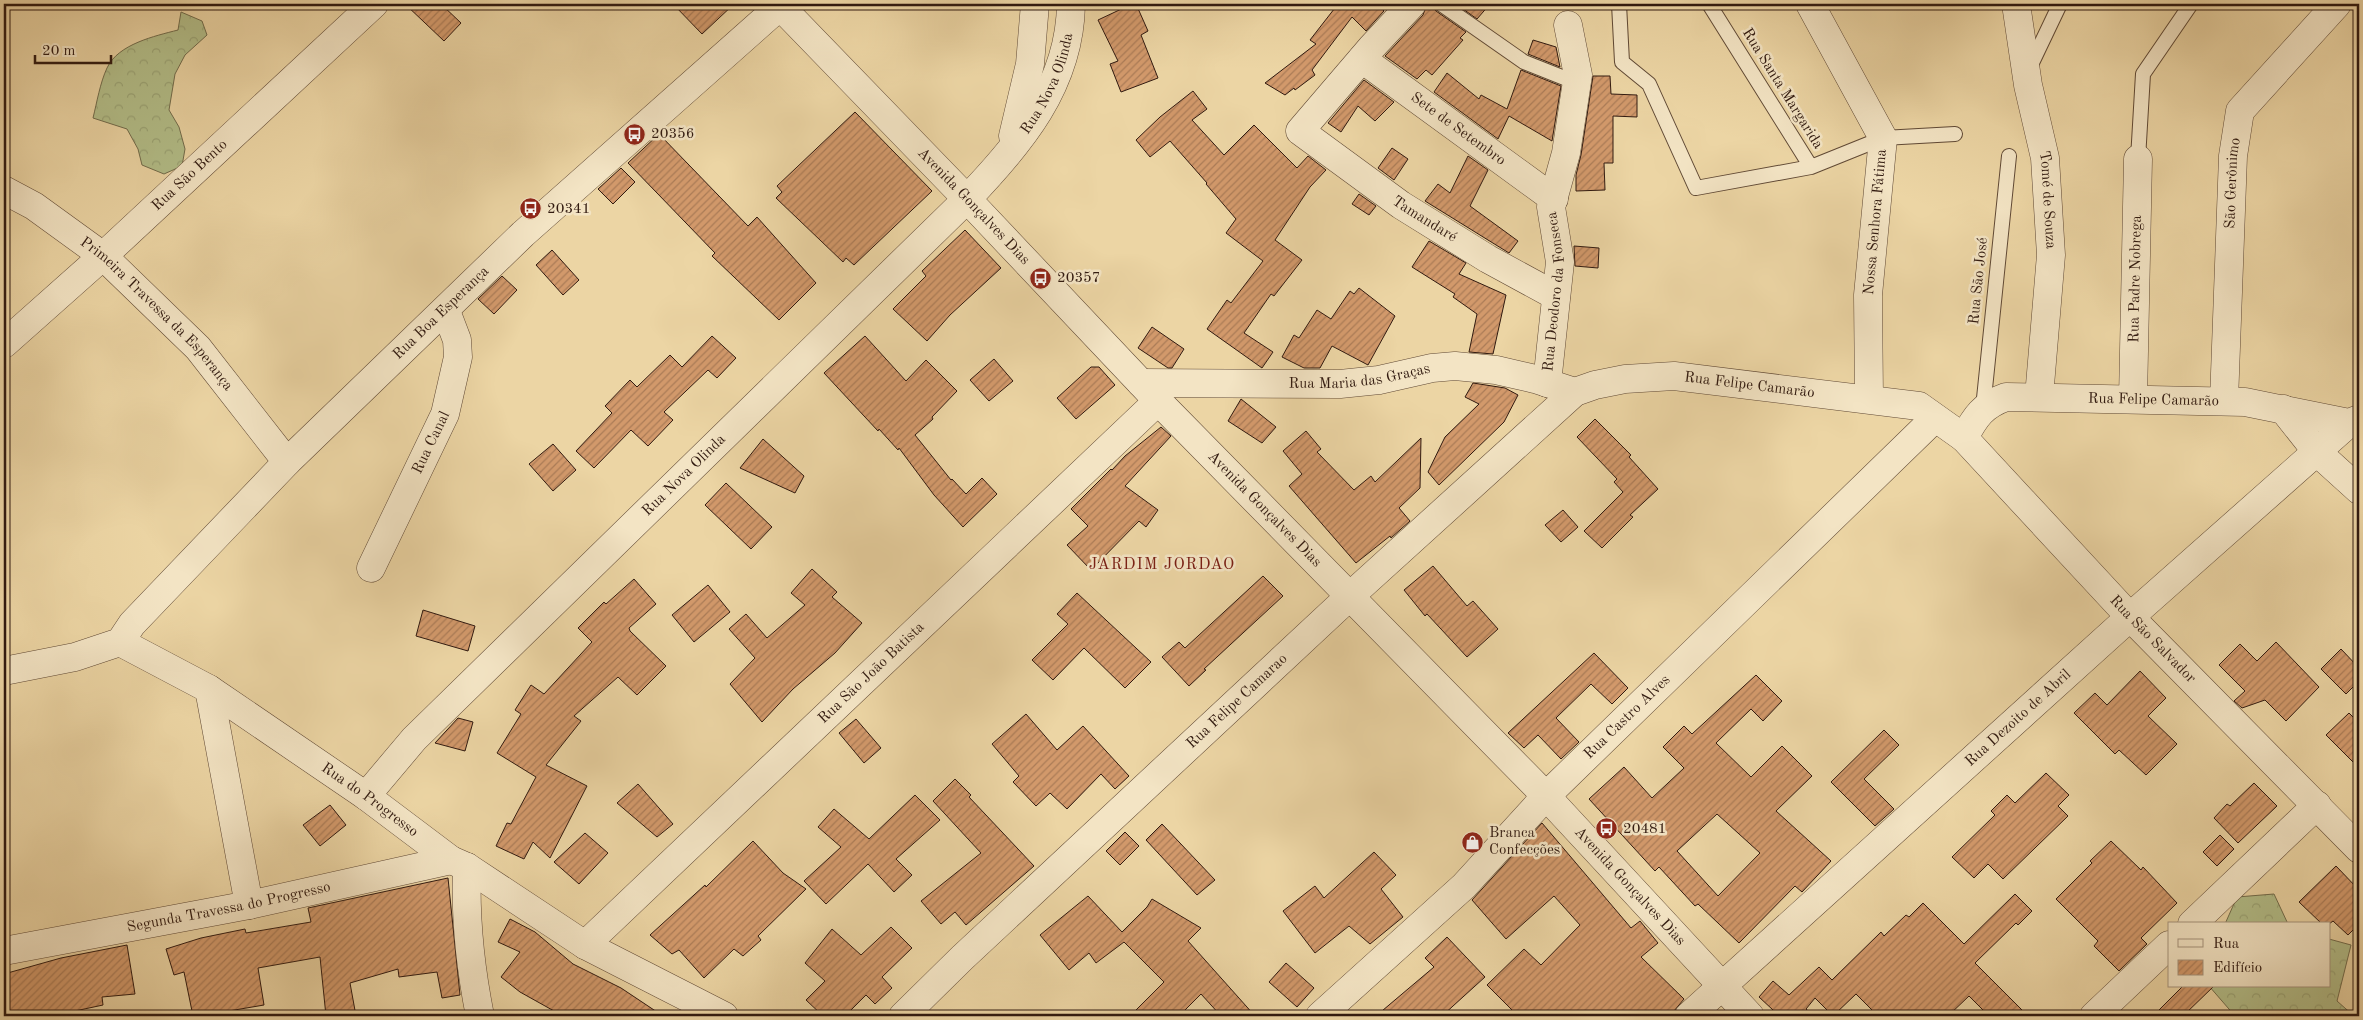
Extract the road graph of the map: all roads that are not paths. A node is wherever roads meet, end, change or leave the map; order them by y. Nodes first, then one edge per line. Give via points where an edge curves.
1 (374, 4) edge
2 (780, 4) edge
3 (1035, 4) edge
4 (1071, 4) edge
5 (1412, 4) edge
6 (1441, 4) edge
7 (1619, 4) edge
8 (1709, 4) edge
9 (1810, 4) edge
10 (2016, 4) edge
11 (2060, 4) edge
12 (2191, 4) edge
13 (2337, 4) edge
14 (1568, 25) dead end
15 (1362, 58) junction
16 (2026, 74) junction
17 (1577, 83) junction
18 (1955, 134) dead end
19 (1883, 138) junction
20 (2009, 156) dead end
21 (1007, 157) junction
22 (2138, 159) joint
23 (1811, 167) junction
24 (4, 190) edge
25 (967, 199) junction
26 (1554, 199) junction
27 (103, 256) junction
28 (1556, 296) junction
29 (446, 310) junction
30 (4, 344) edge
31 (1547, 383) junction
32 (1149, 392) junction
33 (1575, 392) junction
34 (2039, 397) junction
35 (1869, 398) junction
36 (2133, 400) junction
37 (2224, 401) junction
38 (1983, 408) junction
39 (2283, 409) junction
40 (2354, 421) edge
41 (1949, 428) junction
42 (2317, 452) junction
43 (287, 462) junction
44 (2359, 490) edge
45 (371, 568) dead end
46 (1349, 597) junction
47 (2130, 617) junction
48 (120, 642) junction
49 (4, 671) edge
50 (209, 689) junction
51 (366, 796) junction
52 (1546, 796) junction
53 (2317, 805) junction
54 (2359, 849) edge
55 (459, 864) junction
56 (249, 905) junction
57 (2194, 922) edge
58 (585, 946) junction
59 (2168, 946) edge
60 (4, 951) edge
61 (1720, 986) junction
62 (480, 1016) edge
63 (724, 1016) edge
64 (903, 1016) edge
65 (1320, 1016) edge
66 (1689, 1016) edge
67 (1750, 1016) edge
68 (2094, 1016) edge

1 - 27 street, Rua São Bento
2 - 25 street, Avenida Gonçalves Dias
2 - 29 street, Rua Boa Esperança via 524,234
3 - 21 street, Rua Nova Olinda via 1030,64
4 - 21 street, Rua Nova Olinda via 1064,56 1045,101
5 - 15 street
6 - 17 lane via 1524,62
7 - 23 lane via 1622,62 1648,84 1696,188
8 - 23 lane, Rua Santa Margarida
9 - 19 street, Nossa Senhora Fátima
10 - 16 street, Tomé de Souza
11 - 16 lane
12 - 22 lane via 2143,74
13 - 37 street, São Gerônimo via 2240,111 2233,156
14 - 17 street, Rua Deodoro da Fonseca
15 - 26 street, Sete de Setembro
15 - 28 street, Tamandaré via 1300,131 1401,205
16 - 34 street, Tomé de Souza via 2045,158 2051,254
17 - 26 street, Rua Deodoro da Fonseca via 1566,153
18 - 19 lane
19 - 23 lane
19 - 35 street, Nossa Senhora Fátima via 1868,295
20 - 38 lane, Rua São José
21 - 25 street, Rua Nova Olinda
22 - 36 street, Rua Padre Nobrega
24 - 27 street, Primeira Travessa da Esperança via 34,206
25 - 32 street, Avenida Gonçalves Dias
25 - 51 street, Rua Nova Olinda via 414,740
26 - 28 street, Rua Deodoro da Fonseca via 1551,207 1560,262
27 - 30 street, Rua São Bento
27 - 43 street, Primeira Travessa da Esperança via 198,348
28 - 31 street, Rua Deodoro da Fonseca
29 - 43 street, Rua Boa Esperança
29 - 45 street, Rua Canal via 457,340 458,357 445,414
31 - 32 street, Rua Maria das Graças via 1496,370 1455,366 1340,384
31 - 33 street, Rua Maria das Graças
32 - 46 street, Avenida Gonçalves Dias
32 - 58 street, Rua São João Batista
33 - 35 street, Rua Felipe Camarão via 1625,379 1674,376
33 - 46 street, Rua Felipe Camarao
34 - 36 street, Rua Felipe Camarão
34 - 38 street, Rua Felipe Camarão via 2006,397
35 - 41 street, Rua Felipe Camarão via 1919,406
36 - 37 street, Rua Felipe Camarão
37 - 39 street, Rua Felipe Camarão
38 - 41 street
39 - 40 street, Rua Felipe Camarão
39 - 42 street
40 - 42 street, Rua Dezoito de Abril
41 - 47 street, Rua São Salvador
41 - 52 street, Rua Castro Alves
42 - 44 street
42 - 47 street, Rua Dezoito de Abril
43 - 48 street, Rua Boa Esperança via 132,624
46 - 52 street, Avenida Gonçalves Dias
46 - 64 street, Rua Felipe Camarao
47 - 53 street, Rua São Salvador
47 - 61 street, Rua Dezoito de Abril
48 - 49 street via 75,657
48 - 50 street, Rua do Progresso
50 - 51 street, Rua do Progresso
50 - 56 street
51 - 55 street, Rua do Progresso
52 - 61 street, Avenida Gonçalves Dias
52 - 65 street, Rua Castro Alves via 1464,886
53 - 54 street, Rua São Salvador
53 - 57 street
55 - 56 street, Segunda Travessa do Progresso
55 - 58 street, Rua do Progresso
55 - 62 street via 471,973
56 - 60 street, Segunda Travessa do Progresso
58 - 63 street, Rua do Progresso
59 - 68 street
61 - 66 street, Rua Dezoito de Abril
61 - 67 street, Avenida Gonçalves Dias

